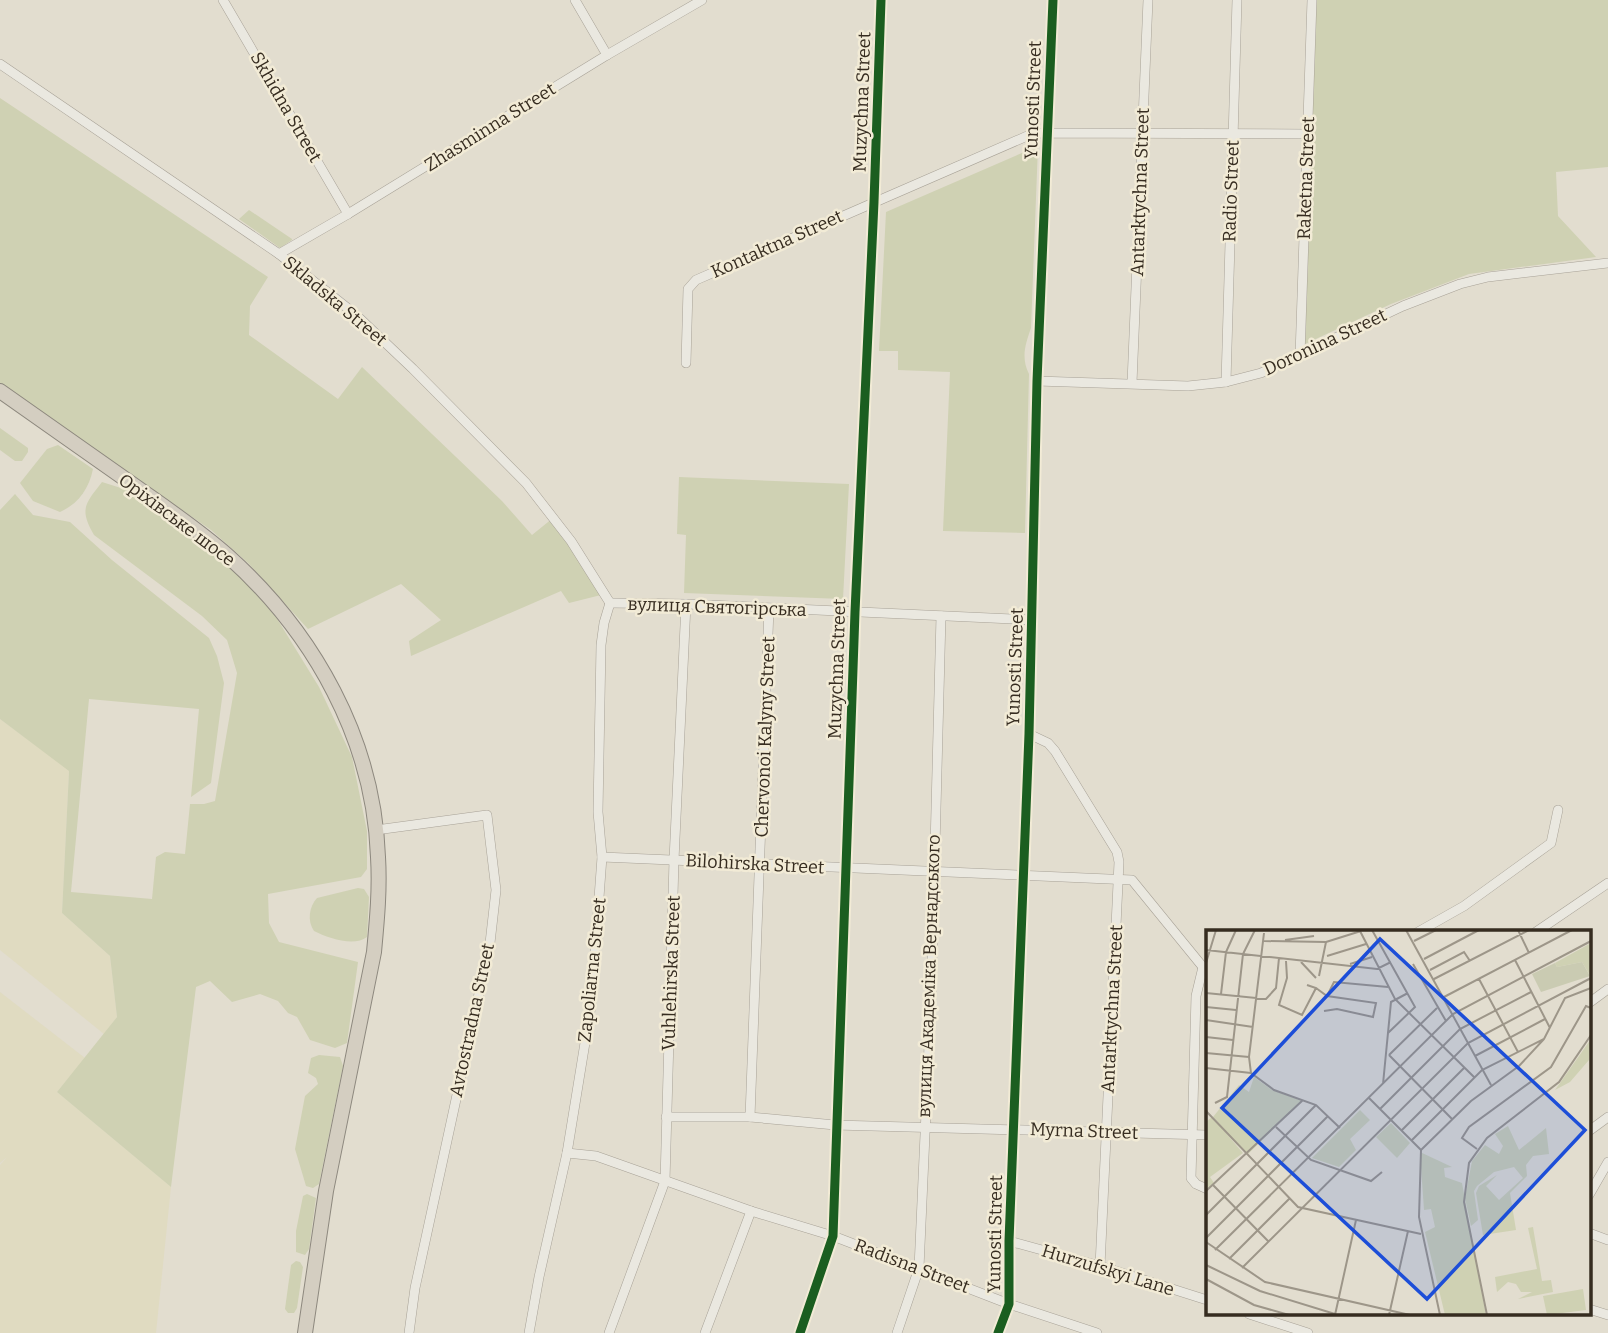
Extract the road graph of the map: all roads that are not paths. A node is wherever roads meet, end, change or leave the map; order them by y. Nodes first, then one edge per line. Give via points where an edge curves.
1 (223, 0) edge
2 (575, 0) edge
3 (702, 0) edge
4 (881, 0) edge
5 (1053, 0) edge
6 (1148, 0) edge
7 (1237, 0) edge
8 (1312, 0) edge
9 (607, 55) junction
10 (0, 64) edge
11 (1047, 132) junction
12 (1142, 133) junction
13 (1233, 133) junction
14 (1307, 134) junction
15 (874, 202) junction
16 (348, 214) junction
17 (279, 254) junction
18 (1608, 263) edge
19 (1300, 356) junction
20 (686, 363) dead end
21 (1037, 381) junction
22 (1226, 382) junction
23 (1132, 383) junction
24 (0, 391) edge
25 (610, 603) junction
26 (686, 604) junction
27 (769, 608) junction
28 (855, 612) junction
29 (941, 616) junction
30 (1033, 620) junction
31 (1029, 734) junction
32 (1558, 810) dead end
33 (376, 830) junction
34 (602, 857) junction
35 (674, 860) junction
36 (760, 864) junction
37 (846, 868) junction
38 (933, 872) junction
39 (1023, 875) junction
40 (1119, 879) junction
41 (1607, 886) edge
42 (1421, 930) edge
43 (1539, 930) edge
44 (1205, 970) edge
45 (1608, 989) edge
46 (1590, 1002) edge
47 (666, 1117) junction
48 (750, 1117) junction
49 (1608, 1117) edge
50 (835, 1125) junction
51 (924, 1127) junction
52 (1013, 1128) junction
53 (1590, 1130) edge
54 (1105, 1131) junction
55 (1191, 1135) junction
56 (1206, 1135) edge
57 (567, 1153) junction
58 (1608, 1162) edge
59 (665, 1181) junction
60 (1206, 1189) edge
61 (1590, 1193) edge
62 (751, 1211) junction
63 (1590, 1233) edge
64 (832, 1236) junction
65 (1608, 1240) edge
66 (1009, 1241) junction
67 (1100, 1266) junction
68 (919, 1268) junction
69 (1206, 1300) edge
70 (1009, 1304) junction
71 (1590, 1310) edge
72 (1608, 1315) edge
73 (1255, 1316) edge
74 (305, 1333) edge
75 (409, 1333) edge
76 (529, 1333) edge
77 (608, 1333) edge
78 (705, 1333) edge
79 (800, 1333) edge
80 (897, 1333) edge
81 (998, 1333) edge
82 (1097, 1333) edge
83 (1308, 1333) edge

1 - 16 street, Skhidna Street
2 - 9 street
3 - 9 street, Zhasminna Street
4 - 15 street, Muzychna Street
5 - 11 street, Yunosti Street
6 - 12 street, Antarktychna Street
7 - 13 street, Radio Street
8 - 14 street, Raketna Street
9 - 16 street, Zhasminna Street
10 - 17 street, Skladska Street
11 - 12 street, Kontaktna Street
11 - 15 street, Kontaktna Street via 1034,133
11 - 21 street, Yunosti Street
12 - 13 street, Kontaktna Street
12 - 23 street, Antarktychna Street
13 - 14 street, Kontaktna Street
13 - 22 street, Radio Street
14 - 19 street, Raketna Street
15 - 20 street, Kontaktna Street via 691,283
15 - 28 street, Muzychna Street
16 - 17 street, Zhasminna Street
17 - 25 street, Skladska Street via 365,323 526,483 571,541
18 - 19 street, Doronina Street via 1460,284
19 - 22 street, Doronina Street
21 - 23 street, Doronina Street
21 - 30 street, Yunosti Street
22 - 23 street, Doronina Street via 1188,386
24 - 33 highway, Оріхівське шосе via 195,529 268,595 306,642 345,715 363,765
25 - 26 street, вулиця Святогірська
25 - 34 street, Zapoliarna Street via 604,623 600,684
26 - 27 street, вулиця Святогірська
26 - 35 street, Vuhlehirska Street
27 - 28 street, вулиця Святогірська
27 - 36 street, Chervonoi Kalyny Street
28 - 29 street, вулиця Святогірська
28 - 37 street, Muzychna Street
29 - 30 street, вулиця Святогірська
29 - 38 street, вулиця Академіка Вернадського
30 - 31 street, Yunosti Street
31 - 39 street, Yunosti Street
31 - 40 street, Antarktychna Street via 1055,751 1116,852
32 - 42 street via 1551,843
33 - 74 highway, Оріхівське шосе via 379,879 373,952 326,1191
33 - 75 street, Avtostradna Street via 487,815 496,890 481,990
34 - 35 street, Bilohirska Street
34 - 57 street, Zapoliarna Street via 591,1006
35 - 36 street, Bilohirska Street
35 - 47 street, Vuhlehirska Street
36 - 37 street, Bilohirska Street
36 - 48 street, Chervonoi Kalyny Street
37 - 38 street, Bilohirska Street
37 - 50 street, Muzychna Street
38 - 39 street, Bilohirska Street
38 - 51 street, вулиця Академіка Вернадського
39 - 40 street, Bilohirska Street
39 - 52 street, Yunosti Street
40 - 44 street via 1132,880
40 - 54 street, Antarktychna Street
41 - 43 street
44 - 55 street via 1196,996
45 - 46 street
47 - 48 street, Myrna Street
47 - 59 street, Vuhlehirska Street
48 - 50 street, Myrna Street
49 - 53 street
50 - 51 street, Myrna Street
50 - 64 street, Muzychna Street
51 - 52 street, Myrna Street
51 - 68 street, вулиця Академіка Вернадського
52 - 54 street, Myrna Street
52 - 66 street, Yunosti Street
54 - 55 street, Myrna Street
54 - 67 street, Antarktychna Street
55 - 56 street, Myrna Street
55 - 60 street via 1191,1178
57 - 59 street, Radisna Street via 596,1156
57 - 76 street, Zapoliarna Street
58 - 61 street
59 - 62 street, Radisna Street
59 - 77 street, Vuhlehirska Street
62 - 64 street, Radisna Street
62 - 78 street
63 - 65 street
64 - 68 street, Radisna Street
64 - 79 street, Muzychna Street
66 - 67 street, Hurzufskyi Lane
66 - 70 street, Yunosti Street
67 - 69 street, Hurzufskyi Lane
68 - 70 street, Radisna Street
68 - 80 street, вулиця Академіка Вернадського
70 - 81 street, Yunosti Street
70 - 82 street, Radisna Street
71 - 72 street
73 - 83 street

